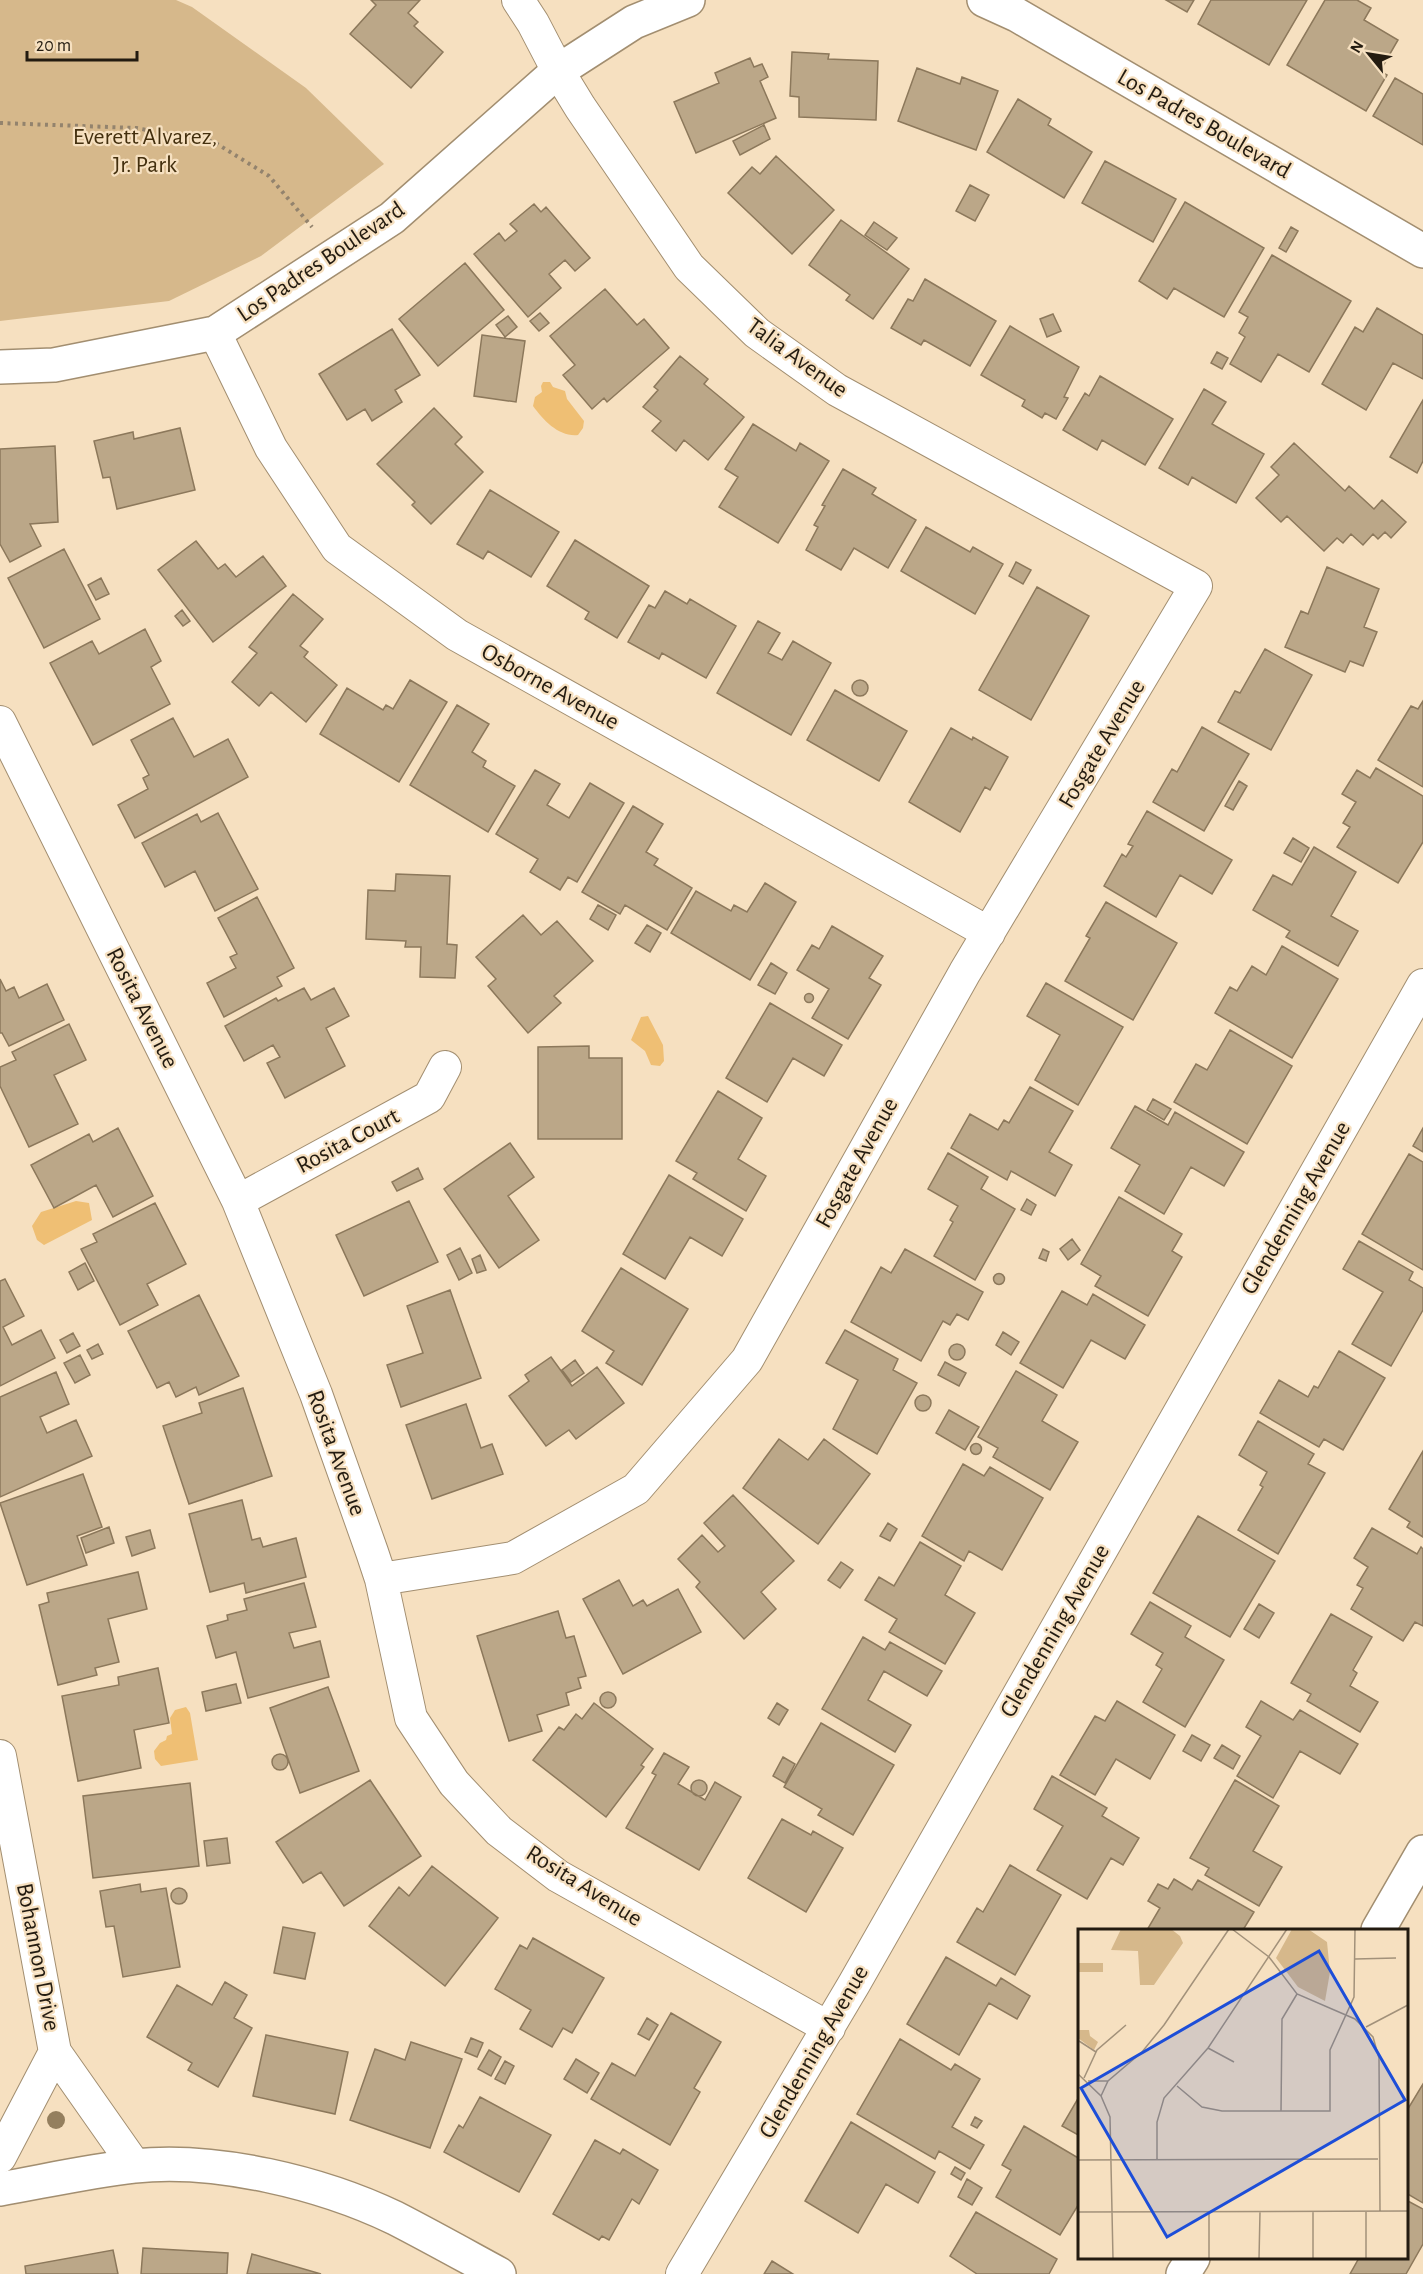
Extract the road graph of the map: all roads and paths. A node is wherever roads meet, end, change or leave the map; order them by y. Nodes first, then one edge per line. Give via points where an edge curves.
1 (518, 0) edge
2 (688, 0) edge
3 (984, 0) edge
4 (558, 71) junction
5 (0, 123) edge
6 (313, 228) dead end
7 (1423, 251) edge
8 (215, 333) junction
9 (0, 367) edge
10 (1196, 586) joint
11 (0, 722) edge
12 (988, 933) junction
13 (1423, 985) edge
14 (445, 1067) dead end
15 (238, 1201) junction
16 (381, 1579) junction
17 (0, 1756) edge
18 (1419, 1867) edge
19 (1379, 1929) edge
20 (829, 2028) junction
21 (55, 2052) junction
22 (0, 2157) edge
23 (135, 2166) junction
24 (0, 2189) edge
25 (1192, 2259) edge
26 (499, 2274) edge
27 (682, 2274) edge
28 (1183, 2274) edge

1 - 4 street, Talia Avenue
2 - 4 street, Los Padres Boulevard via 634,22
3 - 7 street, Los Padres Boulevard via 1017,15
4 - 8 street, Los Padres Boulevard via 392,218
4 - 10 street, Talia Avenue via 689,267 756,333 837,390
5 - 6 path via 136,128 214,142 269,176
8 - 9 street, Los Padres Boulevard via 54,365
8 - 12 street, Osborne Avenue via 271,448 337,548 457,635
10 - 12 street, Fosgate Avenue
11 - 15 street, Rosita Avenue
12 - 16 street, Fosgate Avenue via 747,1360 636,1489 513,1558
13 - 20 street, Glendenning Avenue
14 - 15 street, Rosita Court via 429,1098
15 - 16 street, Rosita Avenue via 316,1394
16 - 20 street, Rosita Avenue via 411,1718 454,1784 499,1831 558,1876
17 - 21 street, Bohannon Drive
18 - 19 street
20 - 27 street, Glendenning Avenue
21 - 22 street, Bohannon Drive
21 - 23 street, Bohannon Drive
23 - 24 street
23 - 26 street via 183,2164 264,2175 324,2190 393,2218
25 - 28 street

